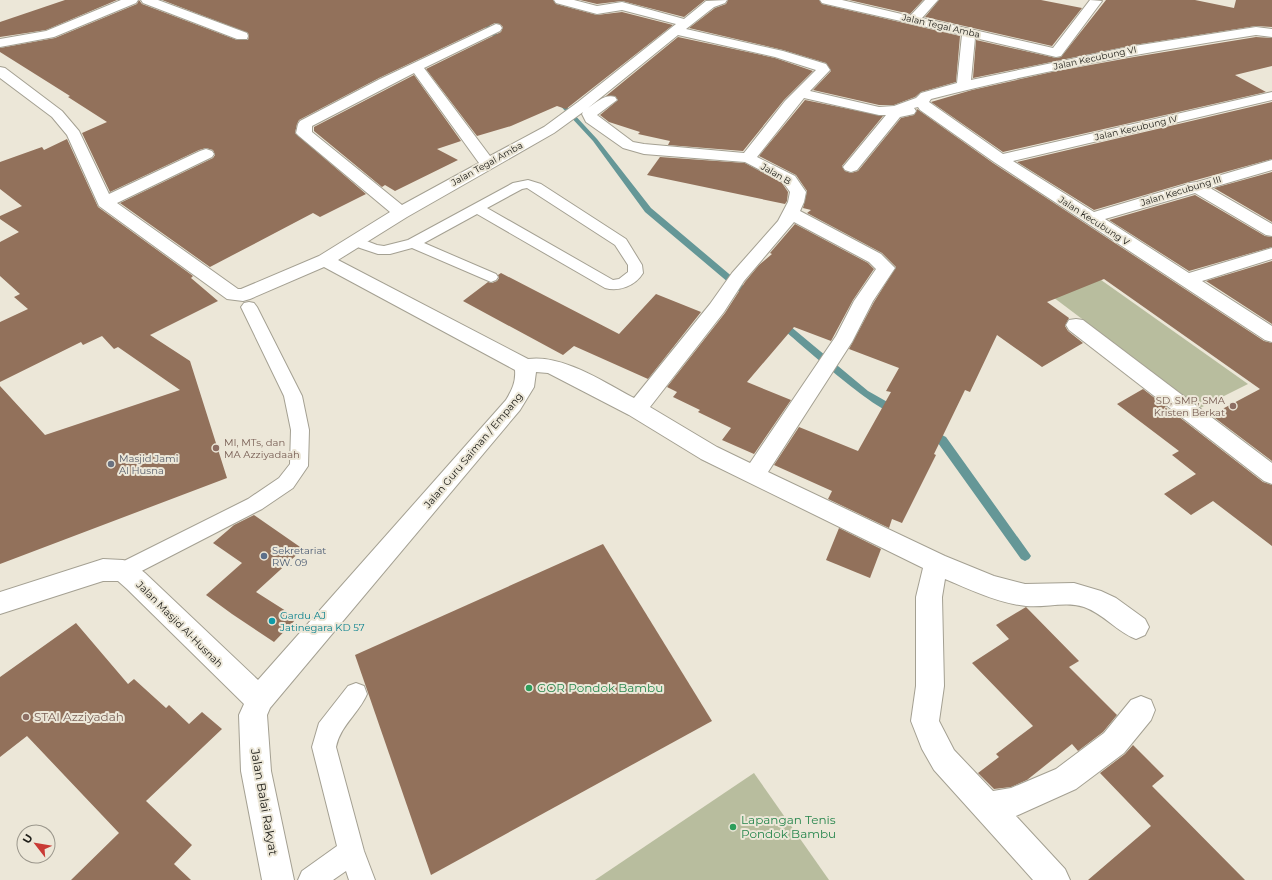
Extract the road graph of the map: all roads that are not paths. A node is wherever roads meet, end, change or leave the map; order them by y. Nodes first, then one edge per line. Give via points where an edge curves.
1 (132, 0) edge
2 (147, 0) edge
3 (560, 0) edge
4 (721, 0) edge
5 (826, 0) edge
6 (932, 0) edge
7 (1096, 1) dead end
8 (913, 20) junction
9 (682, 27) junction
10 (496, 28) dead end
11 (969, 33) junction
12 (1272, 33) edge
13 (242, 36) dead end
14 (5, 43) edge
15 (417, 68) junction
16 (0, 71) edge
17 (611, 83) junction
18 (964, 86) junction
19 (800, 94) junction
20 (1272, 96) edge
21 (923, 104) junction
22 (206, 154) dead end
23 (748, 158) junction
24 (1000, 159) junction
25 (488, 164) junction
26 (1272, 165) edge
27 (851, 167) dead end
28 (1195, 186) junction
29 (105, 202) junction
30 (477, 208) junction
31 (790, 213) junction
32 (401, 214) junction
33 (1091, 218) junction
34 (1272, 231) edge
35 (413, 243) junction
36 (341, 250) junction
37 (1272, 253) edge
38 (491, 276) dead end
39 (1186, 280) junction
40 (249, 307) dead end
41 (1076, 326) dead end
42 (1272, 335) edge
43 (525, 366) junction
44 (637, 409) junction
45 (754, 475) junction
46 (1272, 475) edge
47 (936, 563) junction
48 (122, 571) junction
49 (0, 603) edge
50 (1136, 627) dead end
51 (356, 694) dead end
52 (259, 700) junction
53 (1140, 710) dead end
54 (988, 807) junction
55 (352, 851) junction
56 (278, 880) edge
57 (311, 880) edge
58 (362, 880) edge
59 (1054, 880) edge

1 - 14 street via 64,29
2 - 13 street
3 - 9 street via 597,10 622,6
4 - 9 street, Jalan Tegal Amba via 710,4
5 - 8 street, Jalan Tegal Amba
6 - 8 street
7 - 11 street, Jalan Tegal Amba via 1056,53
8 - 11 street, Jalan Tegal Amba
9 - 17 street, Jalan Tegal Amba
9 - 19 street, Jalan B via 823,69
10 - 15 street
11 - 18 street
12 - 18 street, Jalan Kecubung VI via 1256,31 1134,50
15 - 25 street
15 - 32 street via 305,124 304,128 304,133
16 - 29 street via 57,114 74,134
17 - 23 street via 620,91 588,114 591,119 628,145 644,149
17 - 25 street, Jalan Tegal Amba via 549,130
18 - 21 street, Jalan Kecubung VI via 926,96
19 - 21 street via 883,111
19 - 23 street, Jalan B
20 - 24 street, Jalan Kecubung IV
21 - 24 street, Jalan Kecubung V
21 - 27 street via 895,114
22 - 29 street
23 - 31 street, Jalan B via 789,179 794,185 798,192
24 - 33 street, Jalan Kecubung V
25 - 32 street, Jalan Tegal Amba
26 - 28 street, Jalan Kecubung III
28 - 33 street, Jalan Kecubung III
28 - 34 street
29 - 36 street, Jalan Tegal Amba via 234,295 251,293
30 - 30 lane via 518,186 528,184 536,187 621,242 635,265 636,273 625,283 610,285
30 - 35 lane
31 - 44 street, Jalan B via 785,223 738,277 717,308
31 - 45 street via 875,258 886,268 856,313 845,337
32 - 36 street, Jalan Tegal Amba
33 - 39 street, Jalan Kecubung V
35 - 36 lane via 390,251
35 - 38 lane
36 - 43 street
37 - 39 street
39 - 42 street, Jalan Kecubung V
40 - 48 lane via 293,396 300,430 299,466 286,483 255,504
41 - 46 street
43 - 44 street via 551,366
43 - 52 street, Jalan Guru Saiman / Empang via 524,390 513,405
44 - 45 street via 709,453
45 - 47 street
47 - 50 street via 994,587 1025,595 1074,594 1101,602
47 - 54 street via 929,597 930,686 925,721 944,760
48 - 49 street via 103,570
48 - 52 street, Jalan Masjid Al-Husnah via 136,581
51 - 55 lane via 328,732 324,747
52 - 56 street, Jalan Balai Rakyat via 253,715 256,771
53 - 54 street via 1114,743 1066,779 1012,803
54 - 59 street
55 - 57 lane
55 - 58 lane

